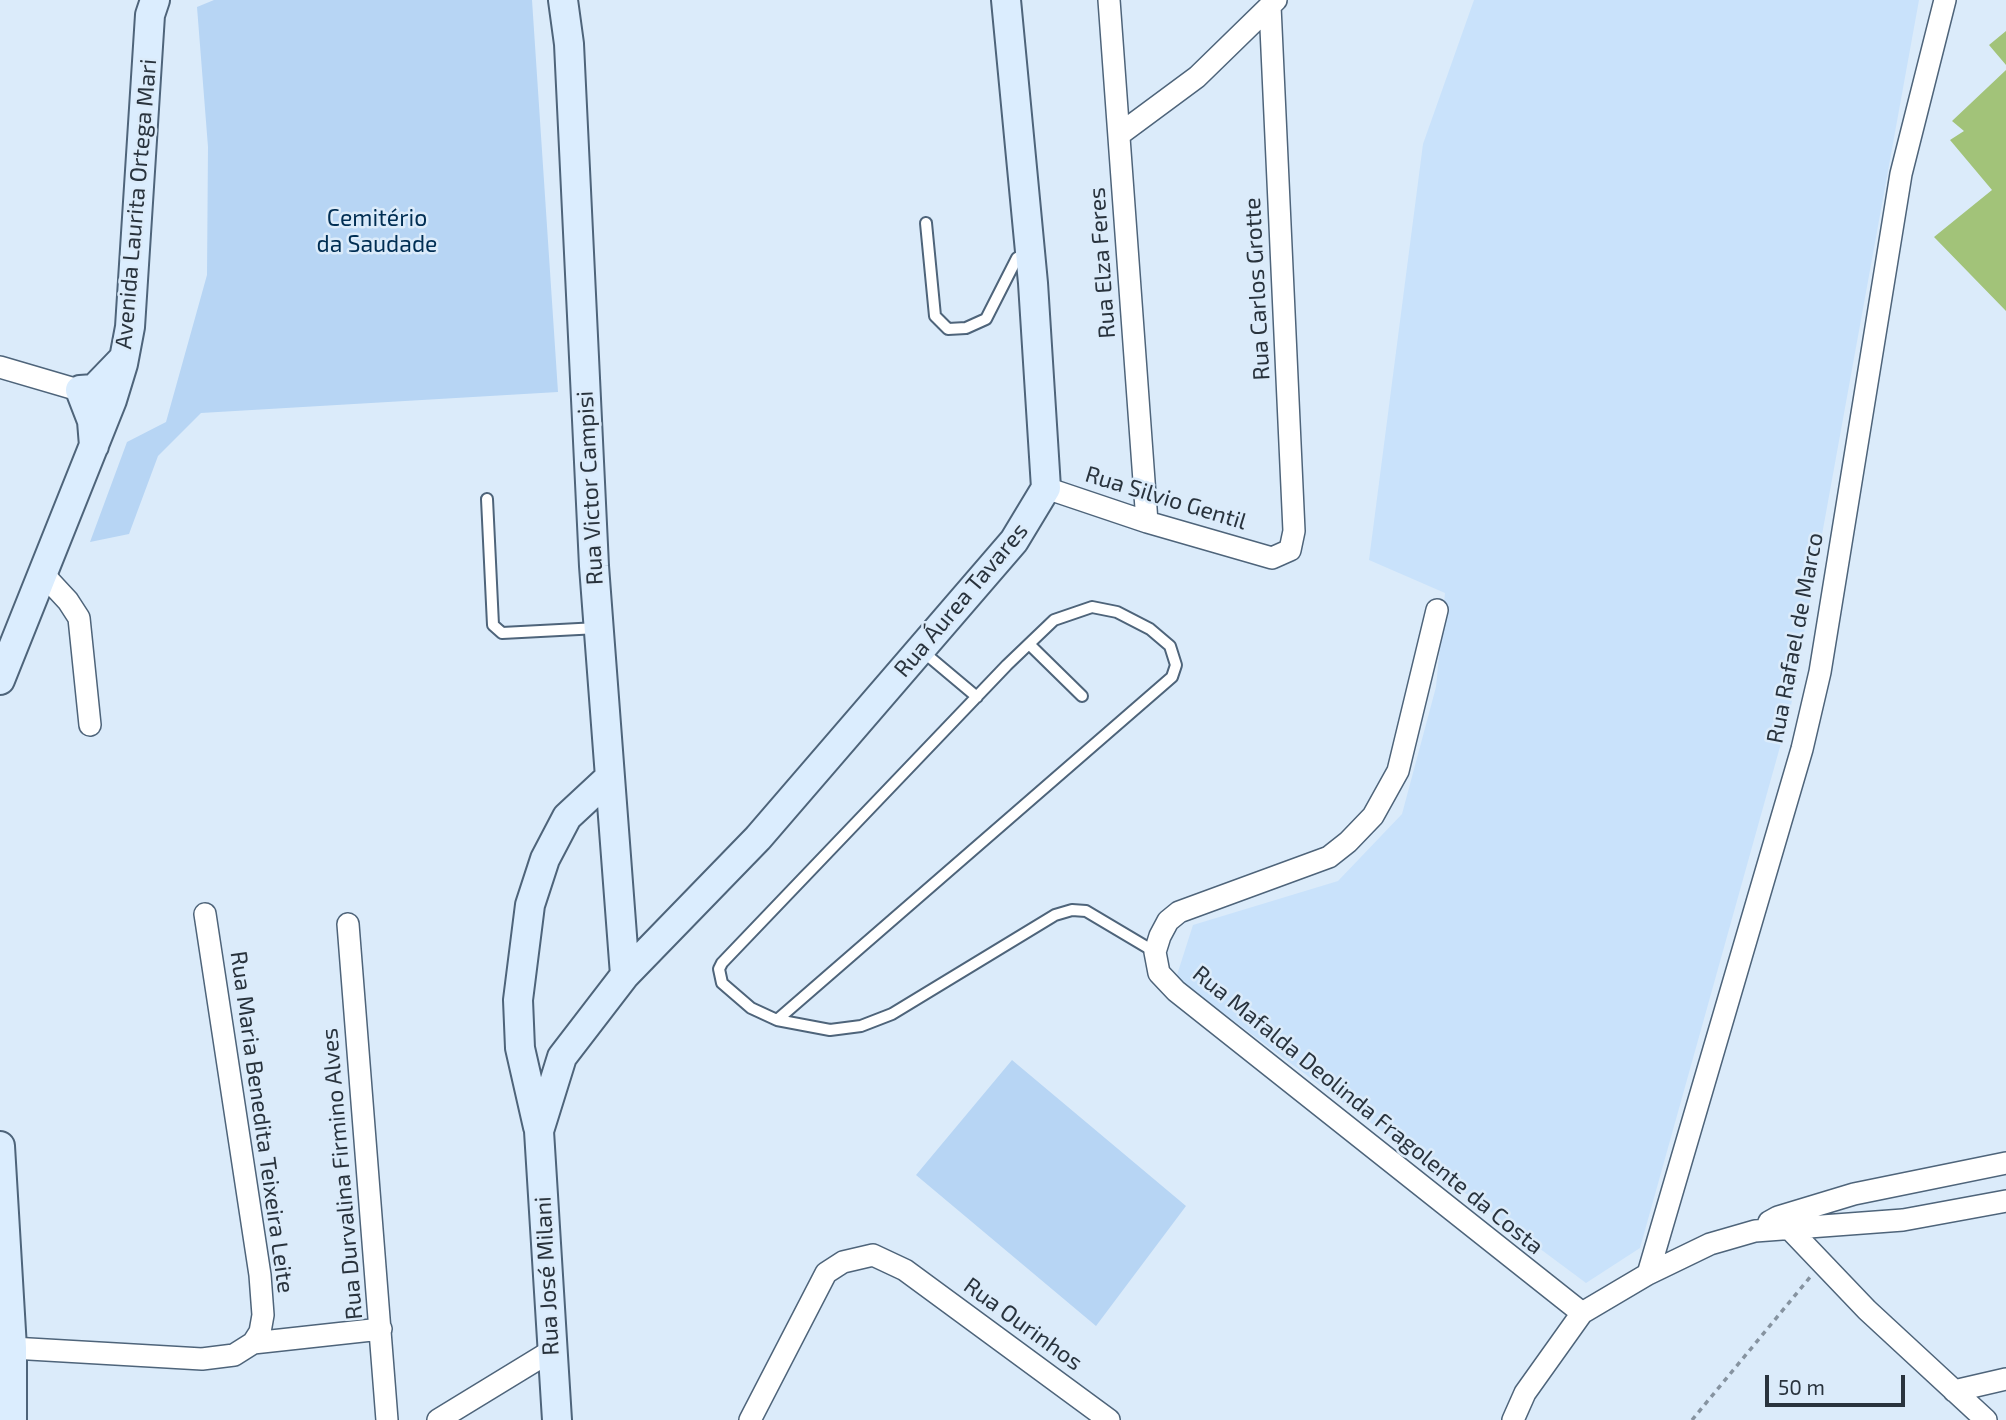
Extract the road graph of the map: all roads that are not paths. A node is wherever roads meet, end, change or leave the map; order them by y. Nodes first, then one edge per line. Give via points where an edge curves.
1 (155, 0) edge
2 (563, 0) edge
3 (1006, 0) edge
4 (1109, 0) edge
5 (1273, 3) edge
6 (1947, 4) edge
7 (1120, 134) junction
8 (926, 223) dead end
9 (1030, 251) junction
10 (124, 358) junction
11 (0, 367) edge
12 (80, 390) junction
13 (112, 400) junction
14 (94, 446) junction
15 (1046, 488) junction
16 (487, 499) dead end
17 (1147, 522) junction
18 (1272, 558) joint
19 (43, 574) junction
20 (1437, 610) dead end
21 (598, 628) junction
22 (1030, 645) junction
23 (921, 650) junction
24 (0, 680) edge
25 (1082, 696) dead end
26 (977, 697) junction
27 (90, 726) dead end
28 (609, 778) junction
29 (205, 914) dead end
30 (348, 924) dead end
31 (1155, 952) junction
32 (625, 975) junction
33 (777, 1020) junction
34 (539, 1131) junction
35 (0, 1146) edge
36 (2006, 1164) edge
37 (2006, 1201) edge
38 (1783, 1222) junction
39 (2, 1241) edge
40 (1648, 1274) junction
41 (1582, 1313) junction
42 (380, 1329) junction
43 (253, 1343) junction
44 (12, 1348) junction
45 (551, 1352) junction
46 (2006, 1379) edge
47 (6, 1390) edge
48 (1954, 1391) junction
49 (12, 1420) edge
50 (387, 1420) edge
51 (438, 1420) edge
52 (557, 1420) edge
53 (750, 1420) edge
54 (1110, 1420) edge
55 (1513, 1420) edge
56 (1986, 1420) edge

1 - 10 street, Avenida Laurita Ortega Mari via 150,15 130,327
2 - 21 street, Rua Victor Campisi via 569,44
3 - 9 street
4 - 7 street, Rua Elza Feres
5 - 7 street via 1196,77
5 - 18 street, Rua Carlos Grotte via 1294,531 1290,550
6 - 40 street, Rua Rafael de Marco via 1901,174 1820,672 1802,749
7 - 17 street, Rua Elza Feres
8 - 9 lane via 935,317 948,329 966,328 986,319 1017,258
9 - 15 street
10 - 12 street via 94,389
10 - 13 street, Avenida Laurita Ortega Mari
11 - 12 street
12 - 13 street
12 - 14 street via 92,421
13 - 14 street, Avenida Laurita Ortega Mari
14 - 19 street, Avenida Laurita Ortega Mari
15 - 17 street, Rua Silvio Gentil
15 - 23 street, Rua Áurea Tavares via 1014,541
16 - 21 lane via 493,625 502,633
17 - 18 street, Rua Silvio Gentil
19 - 24 street, Avenida Laurita Ortega Mari
19 - 27 street via 79,618
20 - 31 street via 1398,771 1373,816 1329,857 1180,912 1168,920
21 - 28 street, Rua Victor Campisi
22 - 25 lane
22 - 26 lane
22 - 33 lane via 1054,620 1092,607 1117,612 1150,629 1170,646 1176,665 1172,677
23 - 26 lane
23 - 32 street, Rua Áurea Tavares via 758,838
26 - 33 lane via 722,962 722,983 751,1008
28 - 32 street, Rua Victor Campisi
28 - 34 street, Rua José Milani via 566,817 545,859 530,905 518,1000 520,1048
29 - 43 street, Rua Maria Benedita Teixeira Leite via 261,1275 263,1315
30 - 42 street, Rua Durvalina Firmino Alves
31 - 33 lane via 1086,911 1072,910 1055,915 892,1014 861,1026 830,1030
31 - 41 street, Rua Mafalda Deolinda Fragolente da Costa via 1159,973 1176,991
32 - 34 street, Rua José Milani via 562,1057
34 - 45 street, Rua José Milani
35 - 39 street
36 - 38 street via 1910,1180
37 - 38 street via 1903,1220
38 - 40 street via 1710,1244
38 - 48 street
39 - 44 street
40 - 41 street
41 - 55 street via 1531,1383
42 - 43 street
42 - 50 street, Rua Durvalina Firmino Alves
43 - 44 street via 234,1355 202,1359
44 - 47 street
45 - 51 street
45 - 52 street, Rua José Milani
46 - 48 street
47 - 49 street
48 - 56 street
53 - 54 street, Rua Ourinhos via 827,1273 843,1262 873,1255 905,1270

